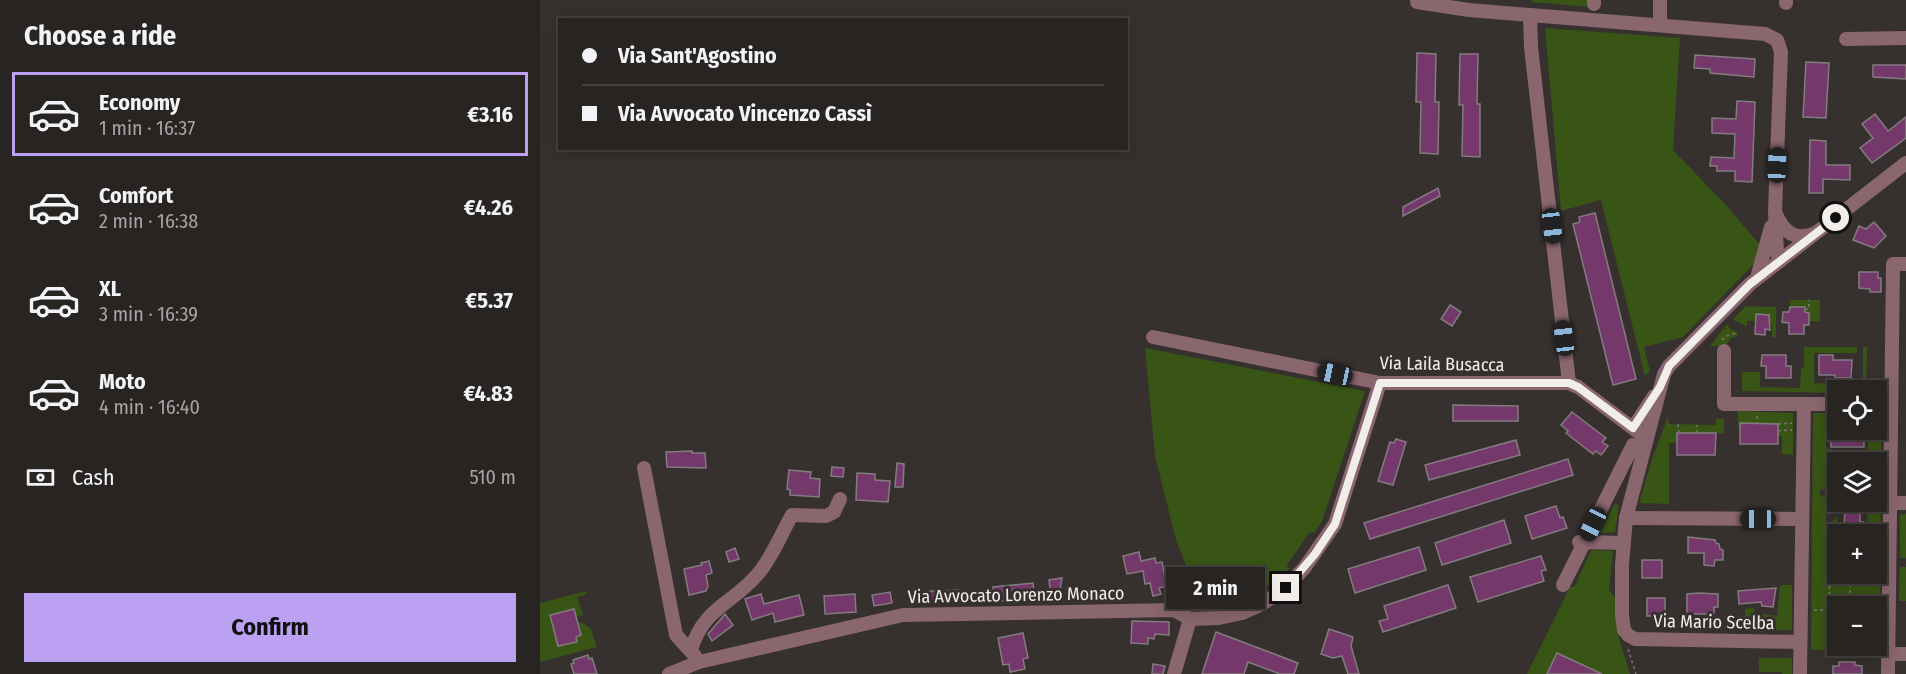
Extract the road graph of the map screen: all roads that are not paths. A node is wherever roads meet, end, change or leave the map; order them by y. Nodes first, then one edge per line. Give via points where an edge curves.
1 (1660, 0) edge
2 (1417, 2) dead end
3 (1530, 15) junction
4 (1660, 25) junction
5 (1906, 38) edge
6 (1846, 39) dead end
7 (1906, 164) edge
8 (1775, 211) junction
9 (1818, 232) junction
10 (1780, 261) junction
11 (1900, 264) edge
12 (1758, 278) junction
13 (1153, 337) dead end
14 (1722, 348) road end
15 (1899, 350) edge
16 (1380, 383) junction
17 (1569, 383) junction
18 (1660, 387) junction
19 (1804, 404) junction
20 (1827, 404) edge
21 (1887, 404) edge
22 (1891, 404) junction
23 (1633, 428) junction
24 (1646, 438) junction
25 (1633, 445) dead end
26 (644, 468) dead end
27 (1887, 486) edge
28 (1607, 487) junction
29 (840, 499) dead end
30 (1630, 503) junction
31 (1906, 503) edge
32 (1887, 506) edge
33 (1886, 512) edge
34 (1626, 518) junction
35 (1802, 519) junction
36 (1582, 542) junction
37 (1624, 543) junction
38 (1563, 585) dead end
39 (1190, 619) junction
40 (1800, 642) junction
41 (691, 650) junction
42 (1888, 654) junction
43 (1906, 654) edge
44 (699, 662) junction
45 (669, 674) edge
46 (1174, 674) edge
47 (1800, 674) edge
48 (1888, 674) edge

1 - 4 street
2 - 3 street
3 - 4 street
3 - 17 street
4 - 8 street via 1765,34 1777,40 1781,52
5 - 6 street
7 - 9 street
8 - 9 street via 1789,234 1804,237
8 - 10 street
8 - 12 street
9 - 10 street
10 - 12 street
11 - 15 street
12 - 18 street via 1669,366
13 - 16 street, Via Laila Busacca
14 - 19 street via 1724,404
15 - 22 street
16 - 17 street, Via Laila Busacca
16 - 39 street, Via Avvocato Lorenzo Monaco via 1335,524 1305,567 1286,588 1262,604 1235,615
17 - 23 street
18 - 23 street
18 - 24 street
19 - 20 street
19 - 35 street
21 - 22 street
22 - 27 street
23 - 24 street
24 - 30 street
25 - 28 street
26 - 41 street via 676,636
28 - 30 street
28 - 36 street
29 - 41 street via 834,512 826,516 792,515 759,573 704,621
30 - 34 street
31 - 32 street
33 - 42 street
34 - 35 street
34 - 37 street
35 - 40 street
36 - 37 street
36 - 38 street
37 - 40 street, Via Mario Scelba via 1622,615 1624,630 1635,639
39 - 44 street, Via Avvocato Lorenzo Monaco via 1174,610 903,615
39 - 46 street
40 - 47 street
41 - 44 street
42 - 43 street
42 - 48 street
44 - 45 street, Via Avvocato Lorenzo Monaco

